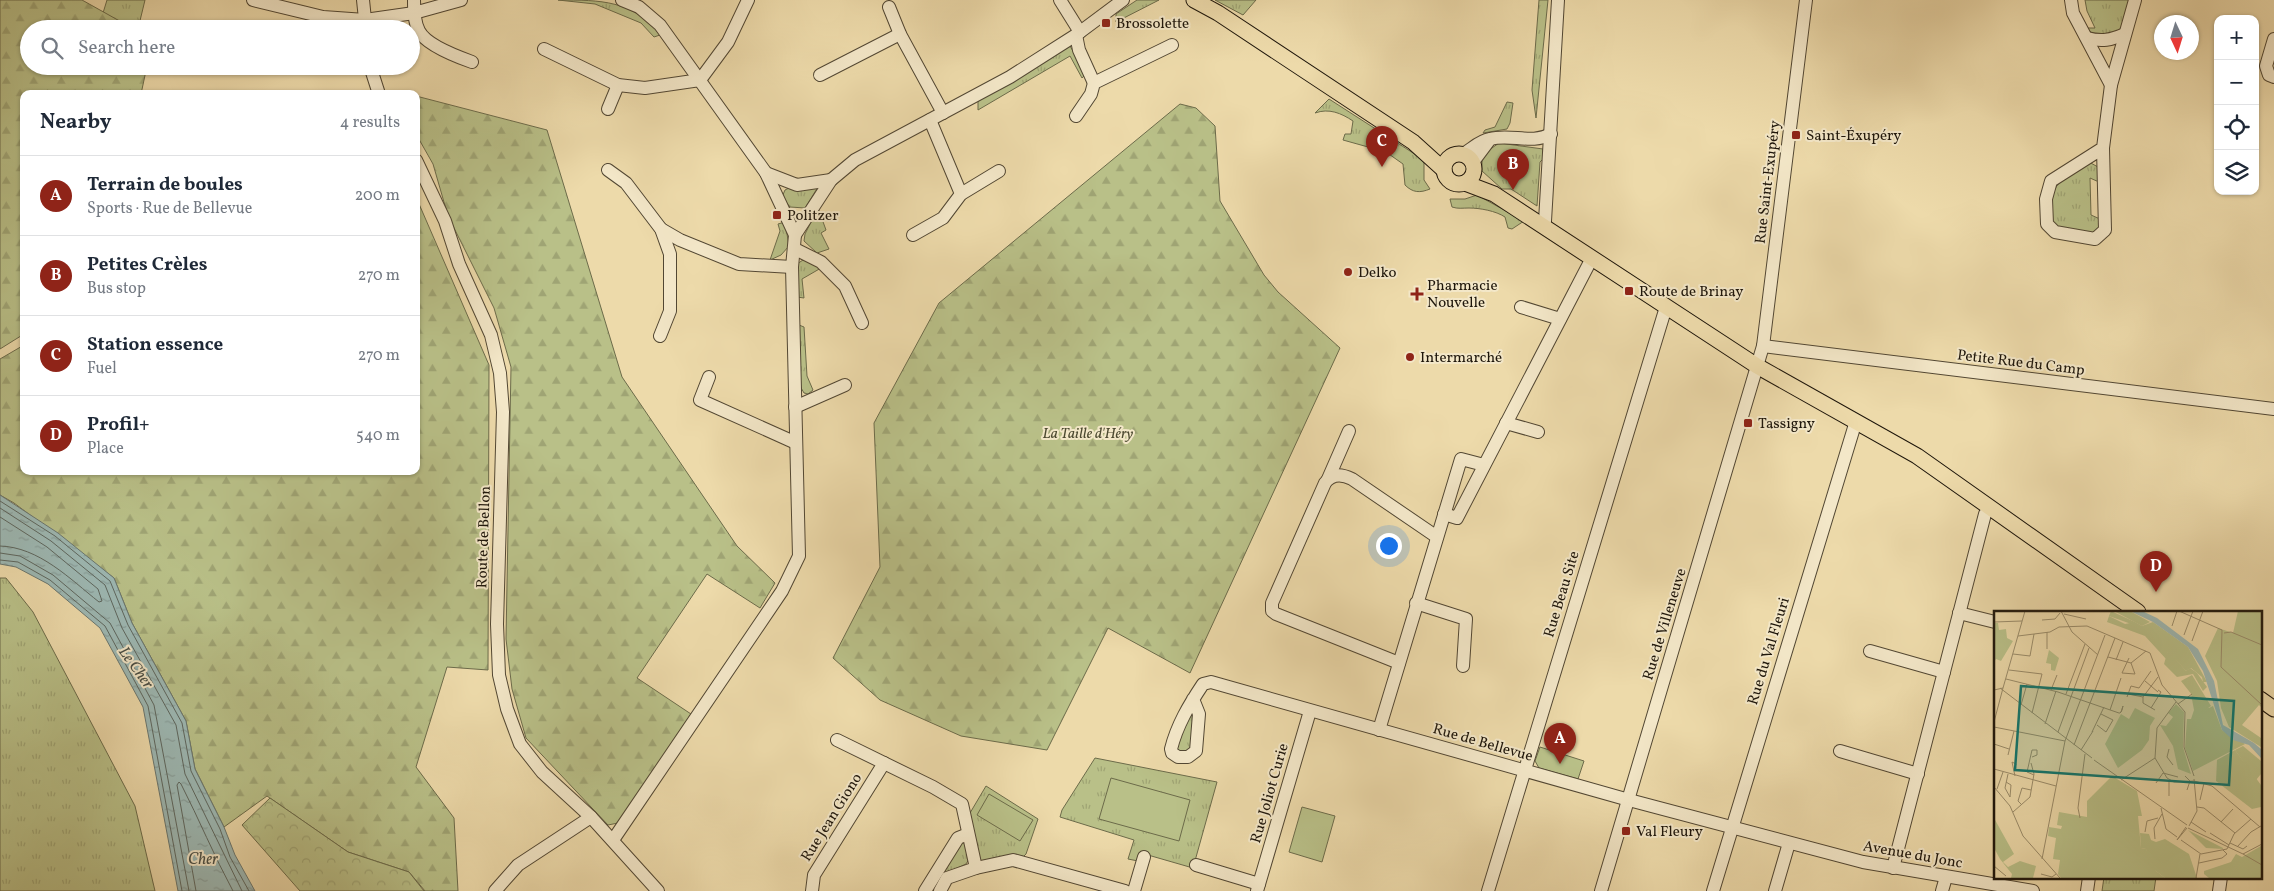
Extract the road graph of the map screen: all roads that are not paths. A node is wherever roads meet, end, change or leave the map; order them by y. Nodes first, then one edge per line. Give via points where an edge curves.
1 (363, 0) edge
2 (461, 0) edge
3 (622, 0) edge
4 (748, 0) edge
5 (1060, 0) edge
6 (1124, 0) edge
7 (1194, 0) edge
8 (1558, 0) edge
9 (1806, 0) edge
10 (2071, 0) edge
11 (2135, 0) edge
12 (259, 1) edge
13 (638, 3) edge
14 (414, 6) edge
15 (889, 7) dead end
16 (341, 20) edge
17 (366, 20) edge
18 (377, 20) edge
19 (417, 20) edge
20 (420, 33) edge
21 (1078, 33) junction
22 (900, 34) junction
23 (2125, 34) junction
24 (2087, 38) junction
25 (2274, 39) edge
26 (1172, 45) dead end
27 (544, 49) dead end
28 (472, 62) dead end
29 (372, 75) edge
30 (374, 75) edge
31 (820, 75) dead end
32 (2274, 77) edge
33 (700, 80) junction
34 (1094, 83) junction
35 (618, 85) junction
36 (2110, 85) junction
37 (378, 90) edge
38 (383, 90) edge
39 (608, 108) dead end
40 (943, 113) junction
41 (1076, 116) dead end
42 (930, 120) junction
43 (1551, 134) junction
44 (1414, 142) junction
45 (2103, 148) junction
46 (1466, 160) junction
47 (420, 168) edge
48 (608, 170) dead end
49 (1444, 170) junction
50 (999, 171) dead end
51 (766, 173) junction
52 (830, 180) junction
53 (1465, 183) junction
54 (420, 184) edge
55 (961, 194) junction
56 (1494, 194) junction
57 (1543, 226) junction
58 (661, 229) junction
59 (448, 236) junction
60 (795, 236) junction
61 (913, 236) dead end
62 (680, 240) junction
63 (795, 249) junction
64 (670, 254) junction
65 (1592, 258) junction
66 (792, 267) junction
67 (1521, 307) dead end
68 (1666, 307) junction
69 (1560, 319) junction
70 (862, 323) dead end
71 (660, 336) dead end
72 (1763, 346) junction
73 (1757, 366) junction
74 (709, 377) dead end
75 (845, 385) dead end
76 (795, 407) junction
77 (2274, 409) edge
78 (1856, 421) junction
79 (1506, 423) junction
80 (1349, 431) dead end
81 (1538, 432) dead end
82 (796, 443) junction
83 (1484, 465) junction
84 (1328, 479) junction
85 (1990, 508) junction
86 (1444, 514) junction
87 (1437, 537) junction
88 (1416, 603) junction
89 (2137, 611) edge
90 (1959, 613) junction
91 (1994, 622) edge
92 (1870, 650) dead end
93 (1398, 663) junction
94 (1463, 666) dead end
95 (1944, 672) junction
96 (1193, 699) dead end
97 (2262, 700) edge
98 (2274, 709) edge
99 (1310, 711) junction
100 (1379, 730) junction
101 (837, 740) dead end
102 (1840, 751) dead end
103 (884, 763) junction
104 (1524, 771) junction
105 (1918, 774) junction
106 (1628, 800) junction
107 (591, 817) junction
108 (1732, 827) junction
109 (968, 834) junction
110 (613, 840) junction
111 (1789, 843) junction
112 (1144, 857) dead end
113 (1196, 866) dead end
114 (976, 868) junction
115 (1893, 868) junction
116 (1946, 877) junction
117 (2089, 878) edge
118 (2221, 878) edge
119 (1258, 887) edge
120 (495, 891) edge
121 (658, 891) edge
122 (812, 891) edge
123 (925, 891) edge
124 (940, 891) edge
125 (1125, 891) edge
126 (1134, 891) edge
127 (1488, 891) edge
128 (1601, 891) edge
129 (1713, 891) edge
130 (1775, 891) edge
131 (1942, 891) edge
132 (2033, 891) edge
133 (2087, 891) edge
134 (2219, 891) edge

1 - 17 street
2 - 14 street
3 - 13 street
4 - 33 street via 728,42
5 - 21 street
6 - 21 street
7 - 44 main road
8 - 43 street
9 - 72 street, Rue Saint-Exupéry
10 - 24 street via 2073,13
11 - 23 street
12 - 16 street
13 - 33 street via 660,25
14 - 18 street
14 - 19 street
15 - 22 street
20 - 28 street via 444,51
21 - 34 street via 1079,50
21 - 40 street via 1010,77
22 - 31 street
22 - 40 street
23 - 24 street via 2110,40
23 - 36 street
24 - 36 street
25 - 32 street via 2266,66 2269,75
26 - 34 street
27 - 35 street
29 - 37 street
30 - 38 street
33 - 35 street via 645,88
33 - 51 street
34 - 41 street via 1091,94
35 - 39 street
36 - 45 street
40 - 42 street
42 - 52 street via 855,160
42 - 55 street
43 - 46 street via 1531,140 1491,138 1479,143
43 - 57 street
44 - 46 main road
44 - 49 main road
45 - 45 street via 2052,180 2046,199 2047,224 2055,232 2095,239 2106,230
46 - 49 main road via 1446,162
46 - 53 main road via 1472,178
46 - 56 main road
47 - 59 street, Route de Bellon via 445,221
48 - 58 street via 626,183
49 - 53 main road via 1450,180
50 - 55 street
51 - 52 street via 798,185
51 - 60 street
52 - 60 street
53 - 56 main road
54 - 59 street, Route de Bellon
55 - 61 street via 943,218
56 - 57 main road
57 - 65 main road
58 - 62 street
58 - 64 street
59 - 107 street, Route de Bellon via 491,335 500,373 503,412 497,624 499,675 507,709 520,744 542,772
60 - 63 street
62 - 64 street
62 - 66 street via 739,264
63 - 66 street
63 - 70 street via 821,262 845,286
64 - 71 street via 670,311
65 - 68 main road
65 - 69 street
66 - 76 street
67 - 69 street
68 - 73 main road
68 - 104 street, Rue Beau Site
69 - 79 street
72 - 73 street, Rue Saint-Exupéry
72 - 77 street, Petite Rue du Camp
73 - 78 main road
73 - 106 street, Rue de Villeneuve
74 - 82 street via 700,400
75 - 76 street
76 - 82 street
78 - 85 main road via 1917,456
78 - 108 street, Rue du Val Fleuri
79 - 81 street
79 - 83 street
80 - 84 street
82 - 110 street via 799,556 782,591
83 - 86 street via 1457,518
83 - 86 street via 1461,459
84 - 87 street via 1336,475 1352,479
84 - 93 street via 1272,603 1272,611
85 - 89 main road
85 - 90 street via 1985,514
86 - 87 street
87 - 88 street
88 - 93 street
88 - 94 street via 1466,619
90 - 91 street
90 - 95 street
92 - 95 street
93 - 100 street
95 - 105 street
96 - 99 street, Rue de Bellevue via 1203,684 1211,682
97 - 98 main road
99 - 100 street, Rue de Bellevue
99 - 119 street, Rue Joliot Curie
100 - 104 street, Rue de Bellevue
101 - 103 street
102 - 105 street
103 - 109 street via 962,804
103 - 122 street, Rue Jean Giono via 814,875
104 - 106 street, Rue de Bellevue
104 - 127 street, Rue Beau Site
105 - 115 street
106 - 108 street, Rue de Bellevue
106 - 128 street, Rue de Villeneuve
107 - 110 street, Route de Bellon
107 - 120 street via 518,865
108 - 111 street, Rue de Bellevue
108 - 129 street, Rue du Val Fleuri
109 - 114 street
109 - 123 street via 958,838
110 - 121 street, Route de Bellon
111 - 115 street, Avenue du Jonc
111 - 130 street
112 - 126 street
113 - 119 street, Rue Joliot Curie
114 - 124 street via 947,878
114 - 125 street via 1013,860
115 - 116 street, Avenue du Jonc
116 - 131 street
116 - 132 street, Avenue du Jonc
117 - 133 street
118 - 134 street

